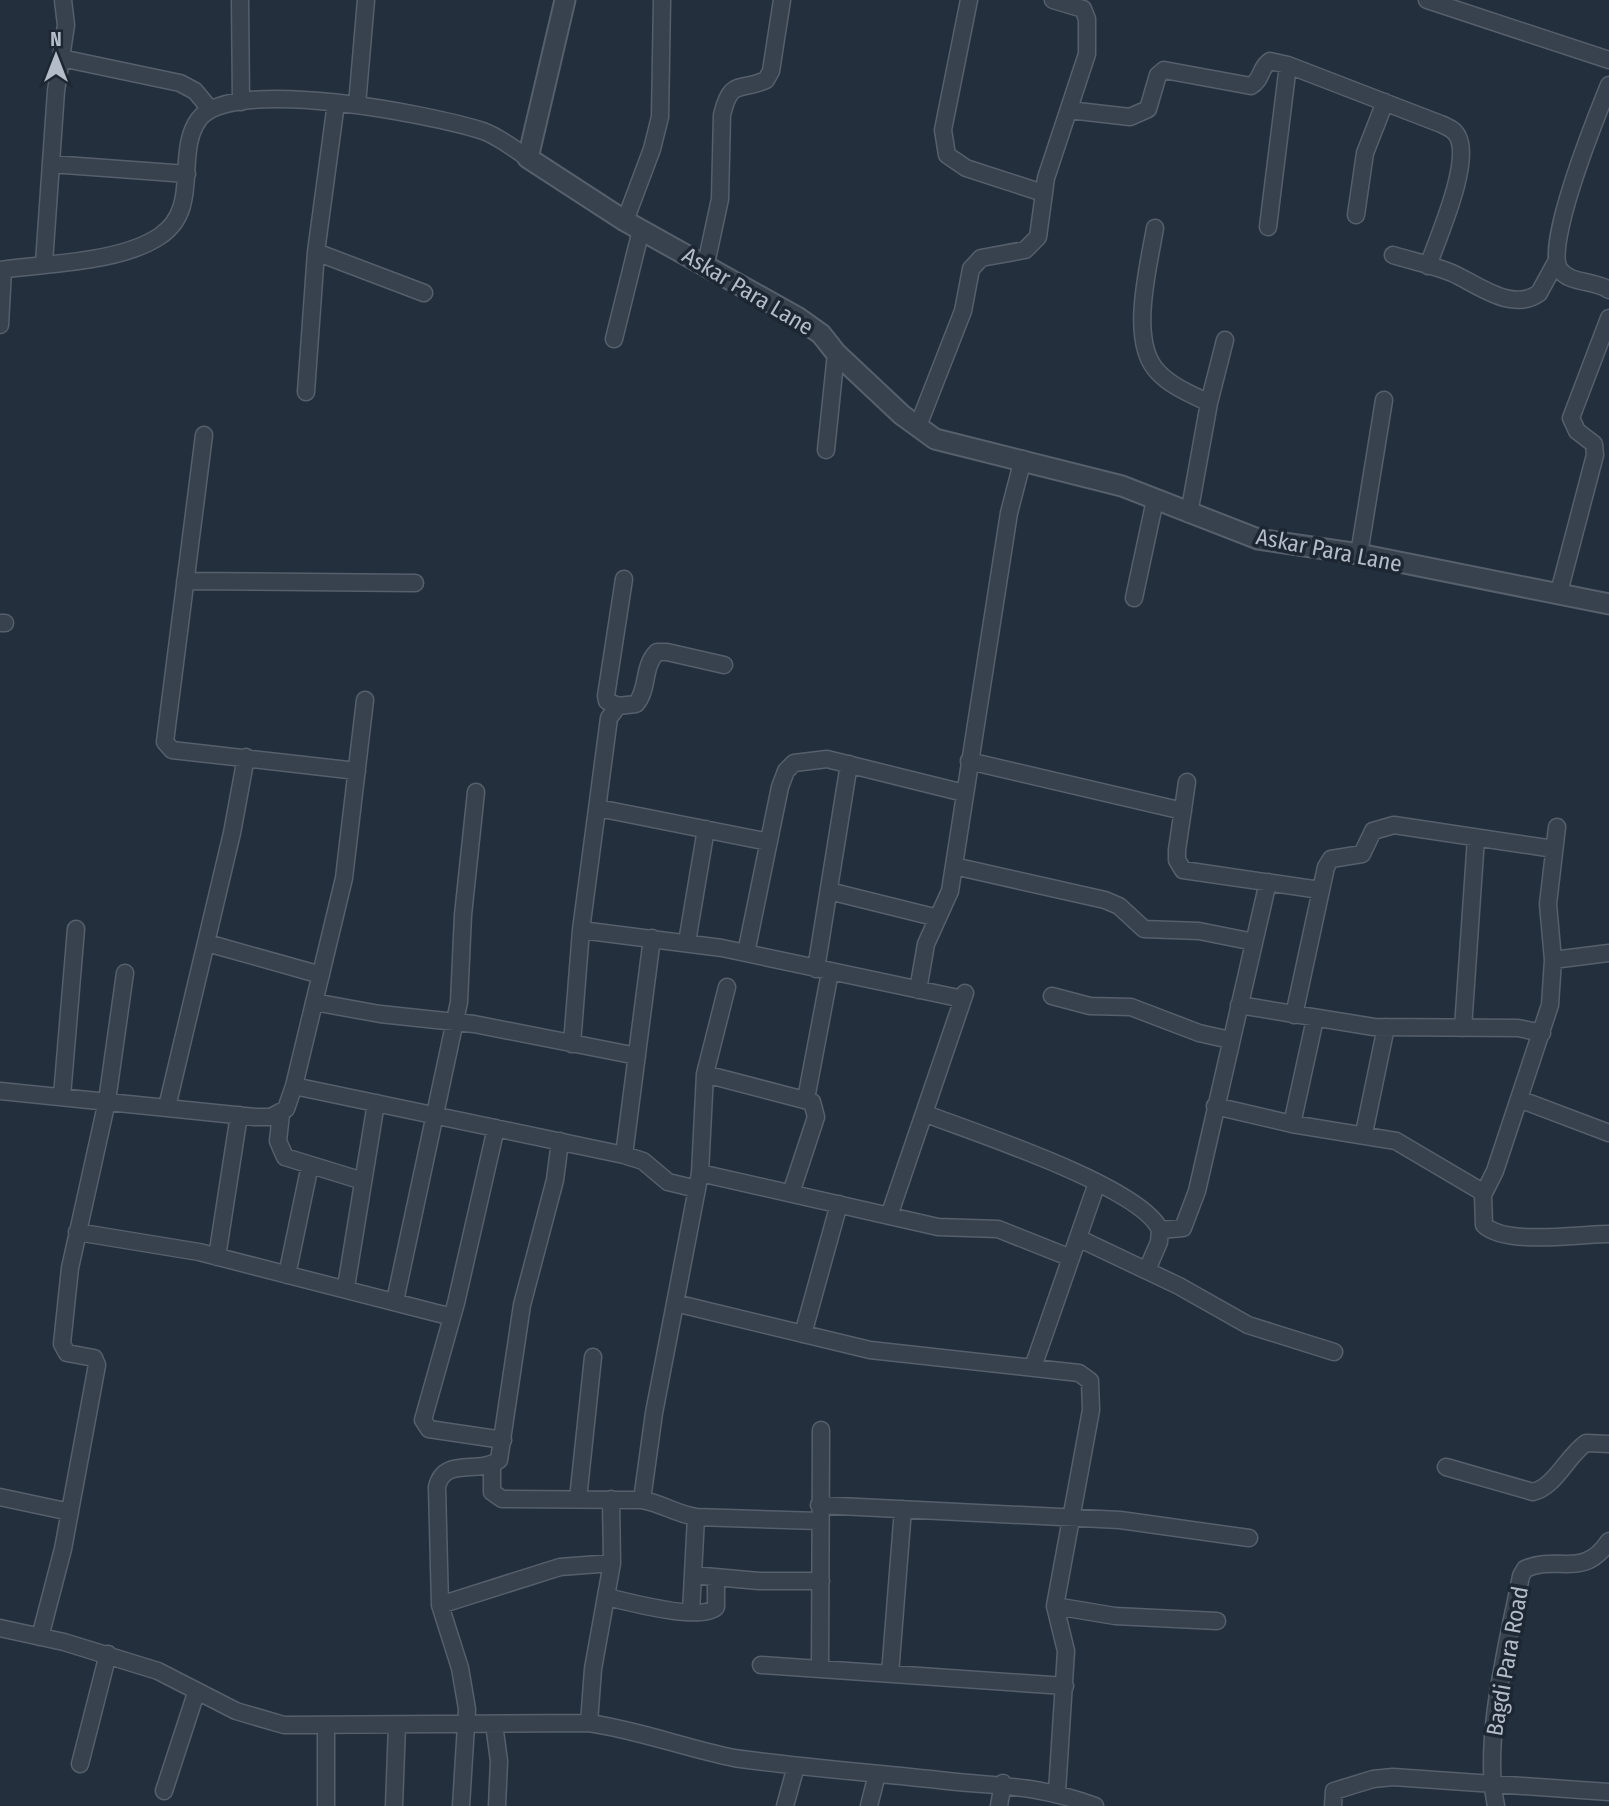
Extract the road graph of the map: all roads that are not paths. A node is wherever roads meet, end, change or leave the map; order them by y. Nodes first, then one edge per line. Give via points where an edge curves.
1 (64, 0) edge
2 (240, 0) edge
3 (366, 0) edge
4 (565, 0) edge
5 (662, 0) edge
6 (782, 0) edge
7 (969, 0) edge
8 (1053, 0) edge
9 (1433, 1) edge
10 (61, 58) junction
11 (1609, 60) edge
12 (1288, 65) junction
13 (1609, 85) edge
14 (241, 102) junction
15 (1385, 102) junction
16 (336, 103) junction
17 (357, 105) junction
18 (210, 109) junction
19 (1069, 110) junction
20 (528, 158) junction
21 (51, 164) junction
22 (187, 174) junction
23 (1043, 192) junction
24 (1356, 215) dead end
25 (633, 225) junction
26 (1268, 227) dead end
27 (1155, 228) dead end
28 (316, 252) junction
29 (1393, 255) dead end
30 (1556, 262) junction
31 (44, 263) junction
32 (706, 264) junction
33 (1429, 265) junction
34 (2, 270) edge
35 (1609, 290) edge
36 (424, 293) dead end
37 (1609, 318) edge
38 (0, 325) edge
39 (614, 339) dead end
40 (1225, 340) dead end
41 (835, 353) junction
42 (306, 392) dead end
43 (1384, 400) dead end
44 (1209, 403) junction
45 (918, 426) junction
46 (204, 435) dead end
47 (827, 450) dead end
48 (1023, 459) junction
49 (1155, 500) junction
50 (1189, 514) junction
51 (1359, 554) junction
52 (624, 579) dead end
53 (185, 581) junction
54 (415, 583) dead end
55 (1559, 592) junction
56 (1134, 598) dead end
57 (1609, 604) edge
58 (724, 665) dead end
59 (365, 700) dead end
60 (618, 706) junction
61 (246, 757) junction
62 (969, 761) junction
63 (849, 764) junction
64 (357, 771) junction
65 (1187, 782) dead end
66 (476, 792) dead end
67 (964, 793) junction
68 (598, 808) junction
69 (1183, 811) junction
70 (1557, 827) dead end
71 (706, 829) junction
72 (1476, 838) junction
73 (769, 842) junction
74 (1555, 849) junction
75 (954, 866) junction
76 (1268, 883) junction
77 (1320, 890) junction
78 (829, 891) junction
79 (938, 918) junction
80 (76, 929) dead end
81 (581, 930) junction
82 (652, 938) junction
83 (687, 942) junction
84 (1254, 942) junction
85 (207, 943) junction
86 (746, 953) junction
87 (1609, 953) edge
88 (1553, 960) junction
89 (823, 971) junction
90 (125, 974) dead end
91 (321, 975) junction
92 (727, 987) dead end
93 (918, 990) junction
94 (1052, 996) dead end
95 (314, 1002) junction
96 (1239, 1005) junction
97 (1294, 1015) junction
98 (1315, 1019) junction
99 (455, 1020) junction
100 (1386, 1027) junction
101 (1462, 1028) junction
102 (1542, 1033) junction
103 (1230, 1040) junction
104 (572, 1044) junction
105 (637, 1056) junction
106 (705, 1074) junction
107 (294, 1086) junction
108 (0, 1091) edge
109 (62, 1097) junction
110 (806, 1099) junction
111 (1519, 1099) junction
112 (107, 1101) junction
113 (376, 1103) junction
114 (1215, 1106) junction
115 (167, 1107) junction
116 (281, 1114) junction
117 (926, 1114) junction
118 (239, 1115) junction
119 (436, 1116) junction
120 (1292, 1124) junction
121 (496, 1128) junction
122 (1364, 1133) junction
123 (1609, 1133) edge
124 (560, 1141) junction
125 (624, 1155) junction
126 (310, 1165) junction
127 (363, 1181) junction
128 (698, 1181) junction
129 (1097, 1183) junction
130 (791, 1194) junction
131 (1483, 1195) junction
132 (839, 1204) junction
133 (889, 1216) junction
134 (1160, 1230) junction
135 (77, 1232) junction
136 (1609, 1234) edge
137 (1078, 1238) junction
138 (217, 1257) junction
139 (1071, 1258) junction
140 (1147, 1270) junction
141 (287, 1275) junction
142 (346, 1287) junction
143 (395, 1301) junction
144 (675, 1303) junction
145 (452, 1317) junction
146 (803, 1334) junction
147 (1334, 1352) dead end
148 (593, 1357) dead end
149 (1033, 1367) junction
150 (821, 1430) dead end
151 (503, 1440) junction
152 (1609, 1444) edge
153 (492, 1465) junction
154 (1446, 1467) dead end
155 (0, 1497) edge
156 (578, 1499) junction
157 (611, 1499) junction
158 (642, 1500) junction
159 (903, 1508) junction
160 (70, 1512) junction
161 (819, 1513) junction
162 (696, 1517) junction
163 (1070, 1518) junction
164 (1249, 1538) dead end
165 (1609, 1541) edge
166 (612, 1563) junction
167 (693, 1575) junction
168 (716, 1577) junction
169 (821, 1581) junction
170 (607, 1597) junction
171 (440, 1605) junction
172 (1055, 1606) junction
173 (691, 1612) junction
174 (1217, 1621) dead end
175 (0, 1628) edge
176 (40, 1637) junction
177 (107, 1654) junction
178 (761, 1665) dead end
179 (820, 1669) junction
180 (890, 1674) junction
181 (1065, 1686) junction
182 (196, 1693) junction
183 (467, 1723) junction
184 (589, 1723) junction
185 (494, 1724) junction
186 (397, 1725) junction
187 (326, 1726) junction
188 (80, 1764) dead end
189 (796, 1766) junction
190 (877, 1773) junction
191 (1492, 1782) junction
192 (1003, 1783) junction
193 (164, 1791) dead end
194 (1057, 1792) junction
195 (1609, 1792) edge
196 (326, 1806) edge
197 (394, 1806) edge
198 (461, 1806) edge
199 (497, 1806) edge
200 (785, 1806) edge
201 (869, 1806) edge
202 (999, 1806) edge
203 (1095, 1806) edge
204 (1333, 1806) edge
205 (1496, 1806) edge

1 - 10 street
2 - 14 street
3 - 17 street
4 - 20 street
5 - 25 street via 660,117
6 - 32 street via 766,80 731,89 726,100 719,212
7 - 23 street via 943,130 947,155 966,168
8 - 19 street via 1083,9 1087,19 1087,54
9 - 11 street
10 - 18 street via 180,83 195,91
10 - 21 street
12 - 15 street
12 - 19 street via 1270,61 1258,83 1242,87 1164,70 1142,114 1113,118
12 - 26 street
13 - 30 street via 1567,205
14 - 16 street, Askar Para Lane
14 - 18 street, Askar Para Lane
15 - 24 street via 1365,153
15 - 33 street via 1454,130 1461,147 1454,189
16 - 17 street, Askar Para Lane
16 - 28 street
17 - 20 street, Askar Para Lane via 485,132
18 - 22 street via 198,120 191,139
19 - 23 street
20 - 25 street, Askar Para Lane
21 - 22 street
21 - 31 street
22 - 31 street via 180,213 161,235 140,247
23 - 45 street via 1041,227 1032,246 1015,254 981,258 971,269 962,311
25 - 32 street, Askar Para Lane
25 - 39 street
27 - 44 street via 1143,310 1146,351 1156,371 1174,386
28 - 36 street
28 - 42 street
29 - 33 street
30 - 33 street via 1539,293 1518,299 1480,289
30 - 35 street via 1566,276
31 - 34 street
32 - 41 street, Askar Para Lane via 797,317 821,334
34 - 38 street
37 - 55 street via 1571,418 1577,431 1594,444 1595,455
40 - 44 street
41 - 45 street, Askar Para Lane
41 - 47 street
43 - 51 street
44 - 50 street
45 - 48 street, Askar Para Lane via 935,439
46 - 53 street
48 - 49 street, Askar Para Lane via 1122,486
48 - 62 street via 1009,513
49 - 50 street, Askar Para Lane
49 - 56 street
50 - 51 street, Askar Para Lane via 1258,539
51 - 55 street, Askar Para Lane
52 - 60 street via 606,696
53 - 54 street
53 - 61 street via 165,742 172,750
55 - 57 street, Askar Para Lane
58 - 60 street via 657,652 646,669 641,699
59 - 64 street
60 - 68 street via 609,718
61 - 64 street
61 - 85 street
62 - 67 street
62 - 69 street
63 - 67 street
63 - 73 street via 827,759 793,763 780,788
63 - 78 street
64 - 91 street via 344,878
65 - 69 street
66 - 99 street
67 - 75 street
68 - 71 street
68 - 81 street
69 - 76 street via 1177,850 1183,870
70 - 74 street
71 - 73 street
71 - 83 street
72 - 74 street
72 - 77 street via 1384,826 1373,831 1362,853 1331,859
72 - 101 street
73 - 86 street
74 - 88 street via 1548,904
75 - 79 street via 950,891
75 - 84 street via 1105,901 1119,906 1144,929 1199,930
76 - 77 street
76 - 84 street
77 - 97 street
78 - 79 street
78 - 89 street
79 - 93 street via 926,944
80 - 109 street
81 - 82 street
81 - 104 street
82 - 83 street
82 - 105 street
83 - 86 street
84 - 96 street
85 - 91 street
85 - 115 street
86 - 89 street
87 - 88 street
88 - 102 street via 1550,1005
89 - 93 street
89 - 110 street
90 - 112 street
91 - 95 street
92 - 106 street
93 - 117 street via 964,996
94 - 103 street via 1090,1006 1131,1007
95 - 99 street via 380,1014
95 - 107 street
96 - 97 street
96 - 103 street
97 - 98 street
98 - 100 street
98 - 120 street
99 - 104 street
99 - 119 street
100 - 101 street
100 - 122 street
101 - 102 street
102 - 111 street
103 - 114 street
104 - 105 street
105 - 125 street
106 - 110 street
106 - 128 street
107 - 113 street
107 - 116 street
108 - 109 street
109 - 112 street
110 - 130 street via 816,1108 816,1116
111 - 123 street
111 - 131 street
112 - 115 street
112 - 135 street
113 - 119 street
113 - 127 street
114 - 120 street
114 - 134 street via 1188,1222 1178,1230
115 - 118 street
116 - 118 street
116 - 126 street via 281,1151 285,1157
117 - 129 street
117 - 133 street
118 - 138 street
119 - 121 street
119 - 143 street
120 - 122 street
121 - 124 street
121 - 145 street
122 - 131 street via 1396,1140
124 - 125 street
124 - 151 street via 511,1366
125 - 128 street via 643,1161 668,1182
126 - 127 street
126 - 141 street
127 - 142 street
128 - 130 street
128 - 144 street
129 - 134 street via 1144,1211
129 - 137 street
130 - 132 street
131 - 136 street via 1484,1225 1496,1233
132 - 133 street
132 - 146 street
133 - 139 street via 949,1228 998,1229
134 - 140 street
135 - 138 street
135 - 160 street via 62,1348 94,1358 97,1365
137 - 139 street
137 - 140 street
138 - 141 street
139 - 149 street
140 - 147 street via 1248,1325
141 - 142 street
142 - 143 street
143 - 145 street
144 - 146 street
144 - 158 street
145 - 151 street via 425,1426
146 - 149 street via 870,1350
148 - 156 street
149 - 163 street via 1079,1373 1092,1387
150 - 161 street
151 - 153 street via 499,1460
152 - 154 street via 1586,1443 1547,1486 1533,1492
153 - 156 street via 495,1497
153 - 171 street via 447,1470 439,1476
155 - 160 street
156 - 157 street
157 - 158 street
157 - 166 street
158 - 162 street
159 - 161 street
159 - 163 street
159 - 180 street
160 - 176 street
161 - 162 street
161 - 169 street
162 - 167 street
163 - 164 street via 1153,1523
163 - 172 street
165 - 191 street, Bagdi Para Road via 1582,1564 1535,1564 1525,1569 1494,1729
166 - 170 street
166 - 171 street via 560,1567
167 - 168 street
167 - 173 street
168 - 169 street
168 - 173 street via 716,1607 711,1612
169 - 179 street
170 - 173 street
170 - 184 street via 593,1669
171 - 183 street via 464,1681
172 - 174 street via 1115,1616
172 - 181 street via 1065,1638
175 - 176 street
176 - 177 street
177 - 182 street via 158,1671
177 - 188 street
178 - 179 street
179 - 180 street
180 - 181 street
181 - 194 street
182 - 187 street via 284,1726
182 - 193 street
183 - 185 street
183 - 186 street
183 - 198 street
184 - 185 street
184 - 189 street via 624,1728 700,1751
185 - 199 street via 499,1762
186 - 187 street
186 - 197 street
187 - 196 street
189 - 190 street
189 - 200 street
190 - 192 street
190 - 201 street
191 - 195 street
191 - 204 street via 1373,1779 1334,1791
191 - 205 street, Bagdi Para Road
192 - 194 street
192 - 202 street
194 - 203 street

